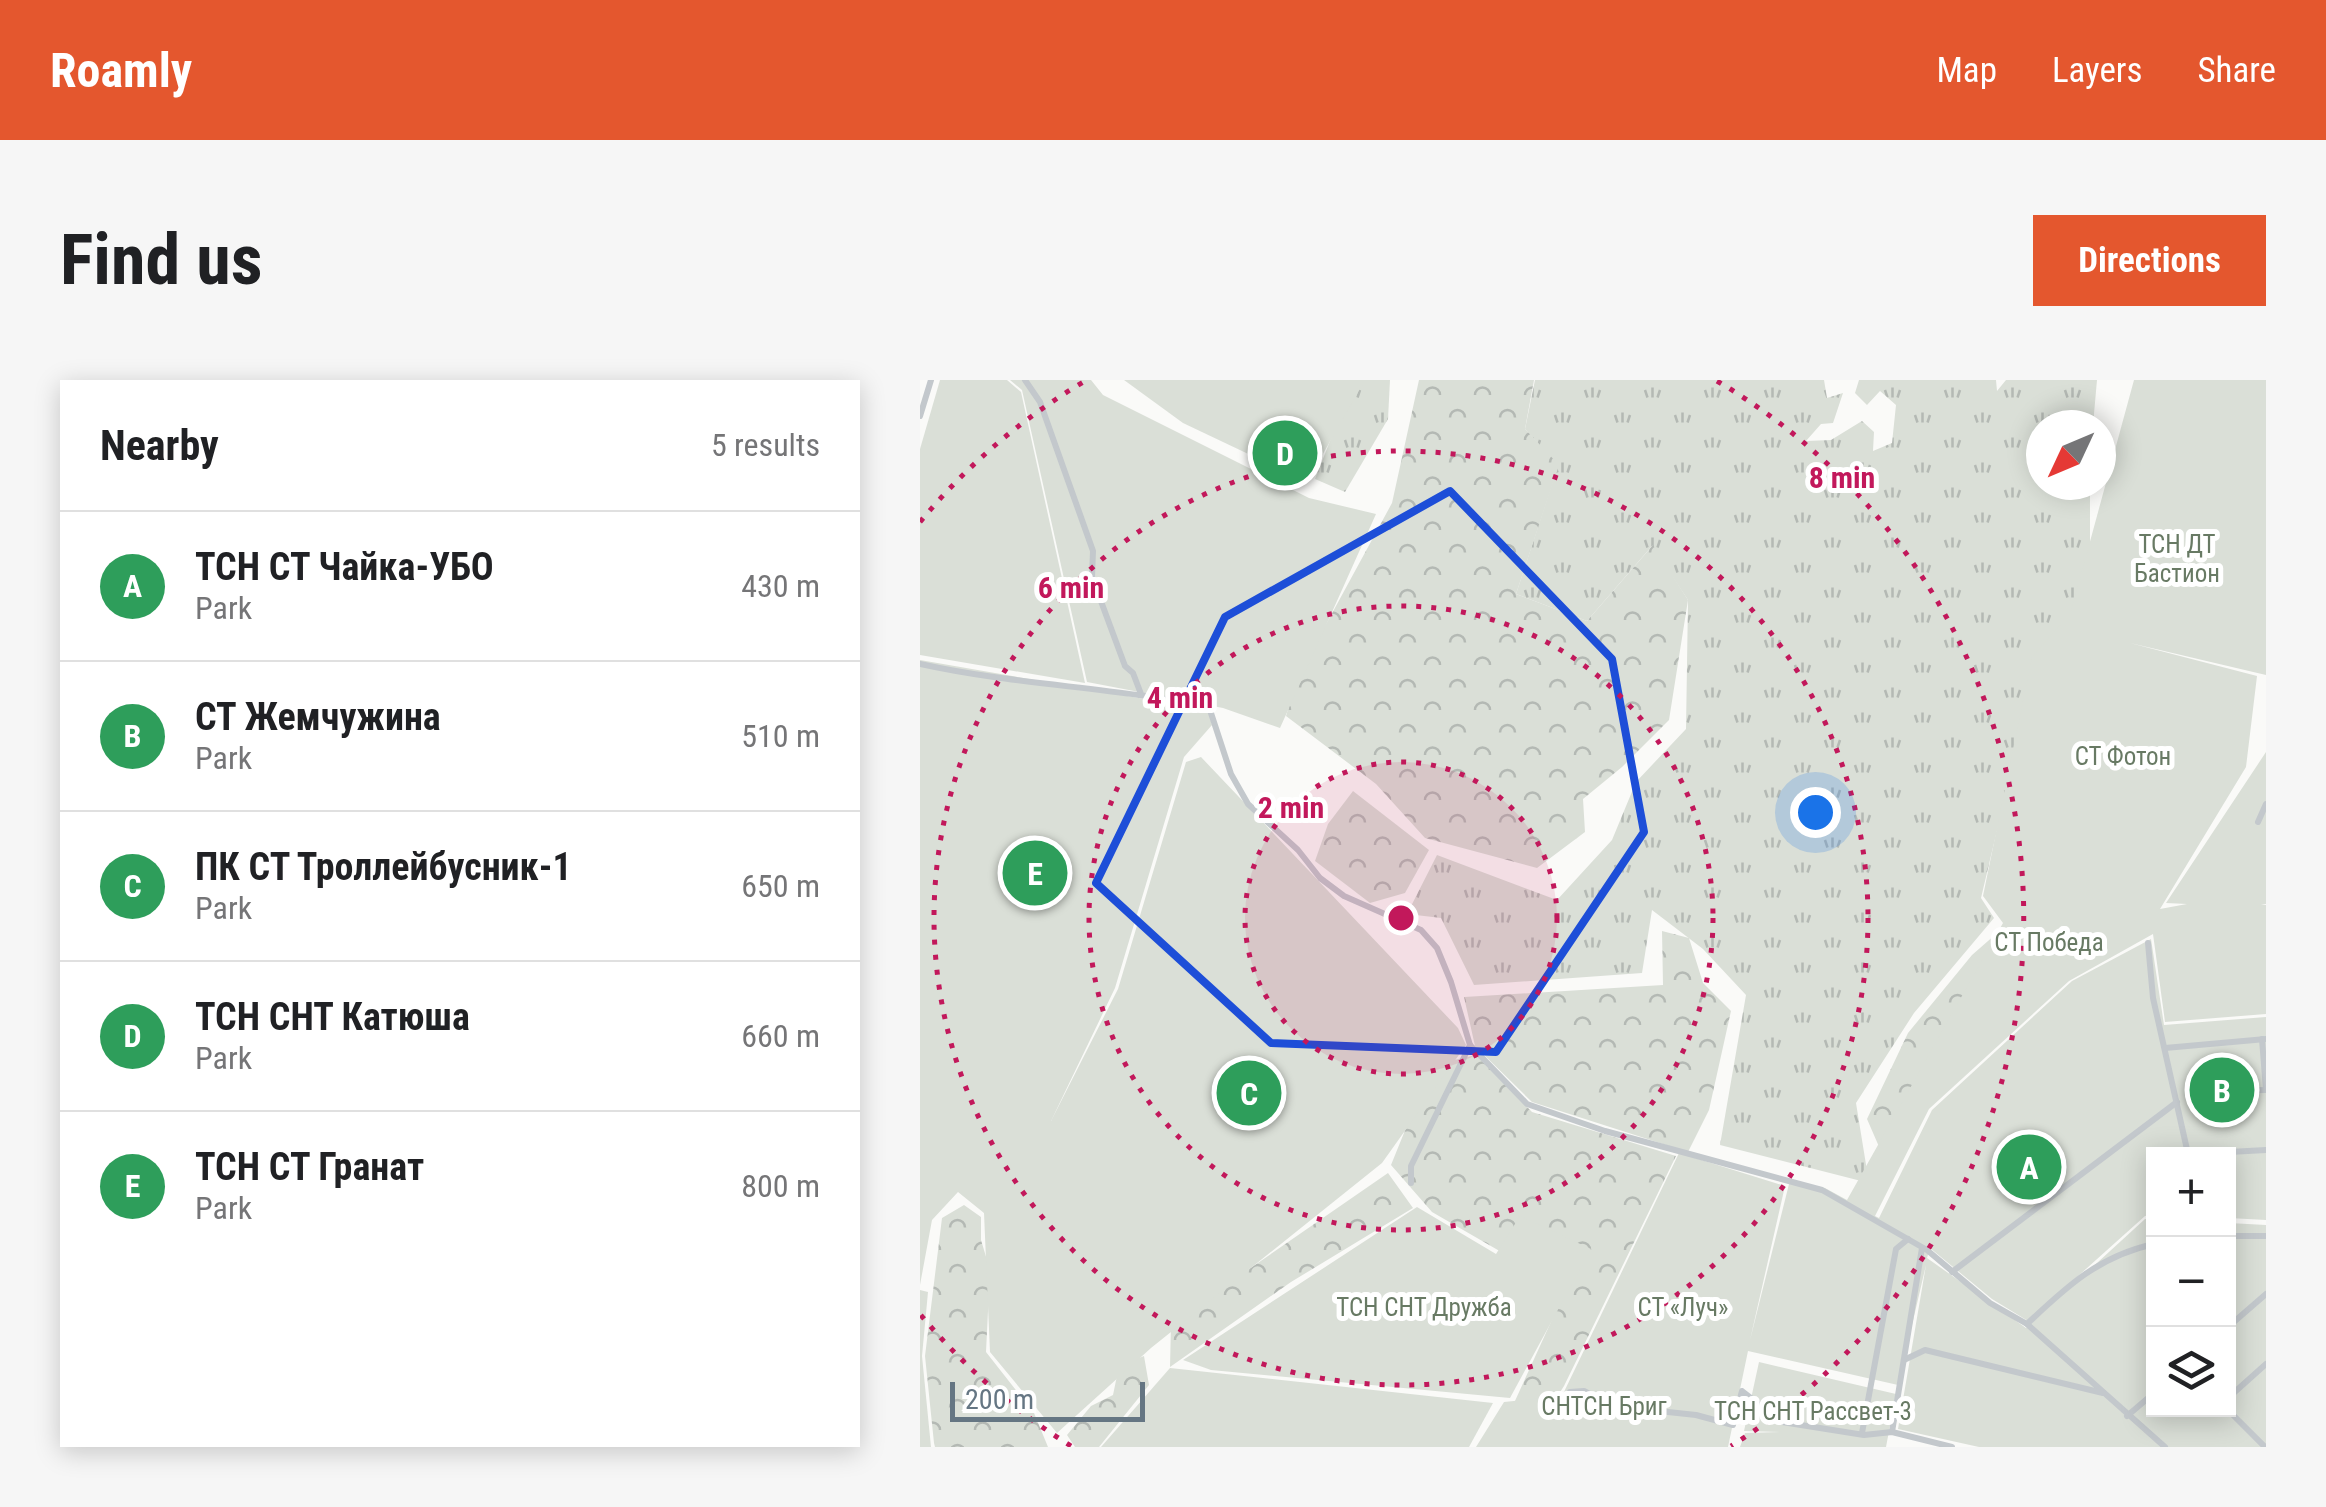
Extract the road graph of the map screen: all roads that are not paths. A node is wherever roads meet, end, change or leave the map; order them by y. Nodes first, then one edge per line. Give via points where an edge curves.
1 (931, 380) edge
2 (1024, 380) edge
3 (920, 416) edge
4 (920, 664) edge
5 (1141, 694) junction
6 (2266, 804) edge
7 (2258, 822) dead end
8 (2148, 943) dead end
9 (2264, 1040) edge
10 (1470, 1045) junction
11 (2165, 1048) junction
12 (2266, 1090) edge
13 (2214, 1091) dead end
14 (2177, 1102) junction
15 (2188, 1147) edge
16 (2266, 1150) edge
17 (2236, 1152) edge
18 (1411, 1184) dead end
19 (2236, 1236) edge
20 (2266, 1236) edge
21 (1908, 1239) junction
22 (2146, 1246) edge
23 (1922, 1248) junction
24 (1952, 1272) junction
25 (2266, 1294) edge
26 (2236, 1320) edge
27 (2026, 1324) junction
28 (1904, 1360) junction
29 (2266, 1364) edge
30 (2236, 1391) edge
31 (1570, 1392) dead end
32 (2104, 1393) junction
33 (2146, 1400) edge
34 (2127, 1416) junction
35 (2235, 1417) edge
36 (1892, 1432) junction
37 (1862, 1433) junction
38 (1952, 1447) edge
39 (2165, 1447) edge
40 (2265, 1447) edge

1 - 3 street
2 - 5 street via 1040,402 1093,551 1092,576
4 - 5 street
5 - 10 street via 1209,708 1248,804 1344,896 1421,930 1444,965
6 - 7 street
8 - 11 street
9 - 11 street
9 - 12 street
10 - 18 street via 1411,1166
10 - 21 street via 1527,1104 1822,1190
11 - 14 street
12 - 13 street
14 - 15 street
14 - 24 street
16 - 17 street
19 - 20 street
21 - 23 street
21 - 37 street via 1896,1249
22 - 27 street via 2082,1272
23 - 24 street
23 - 28 street
24 - 27 street
25 - 26 street
27 - 32 street
28 - 32 street via 1925,1350
28 - 36 street
29 - 30 street
31 - 37 street via 1584,1391 1612,1406 1733,1425 1742,1391 1782,1422
32 - 34 street
33 - 34 street
34 - 39 street
35 - 40 street
36 - 37 street
36 - 38 street

